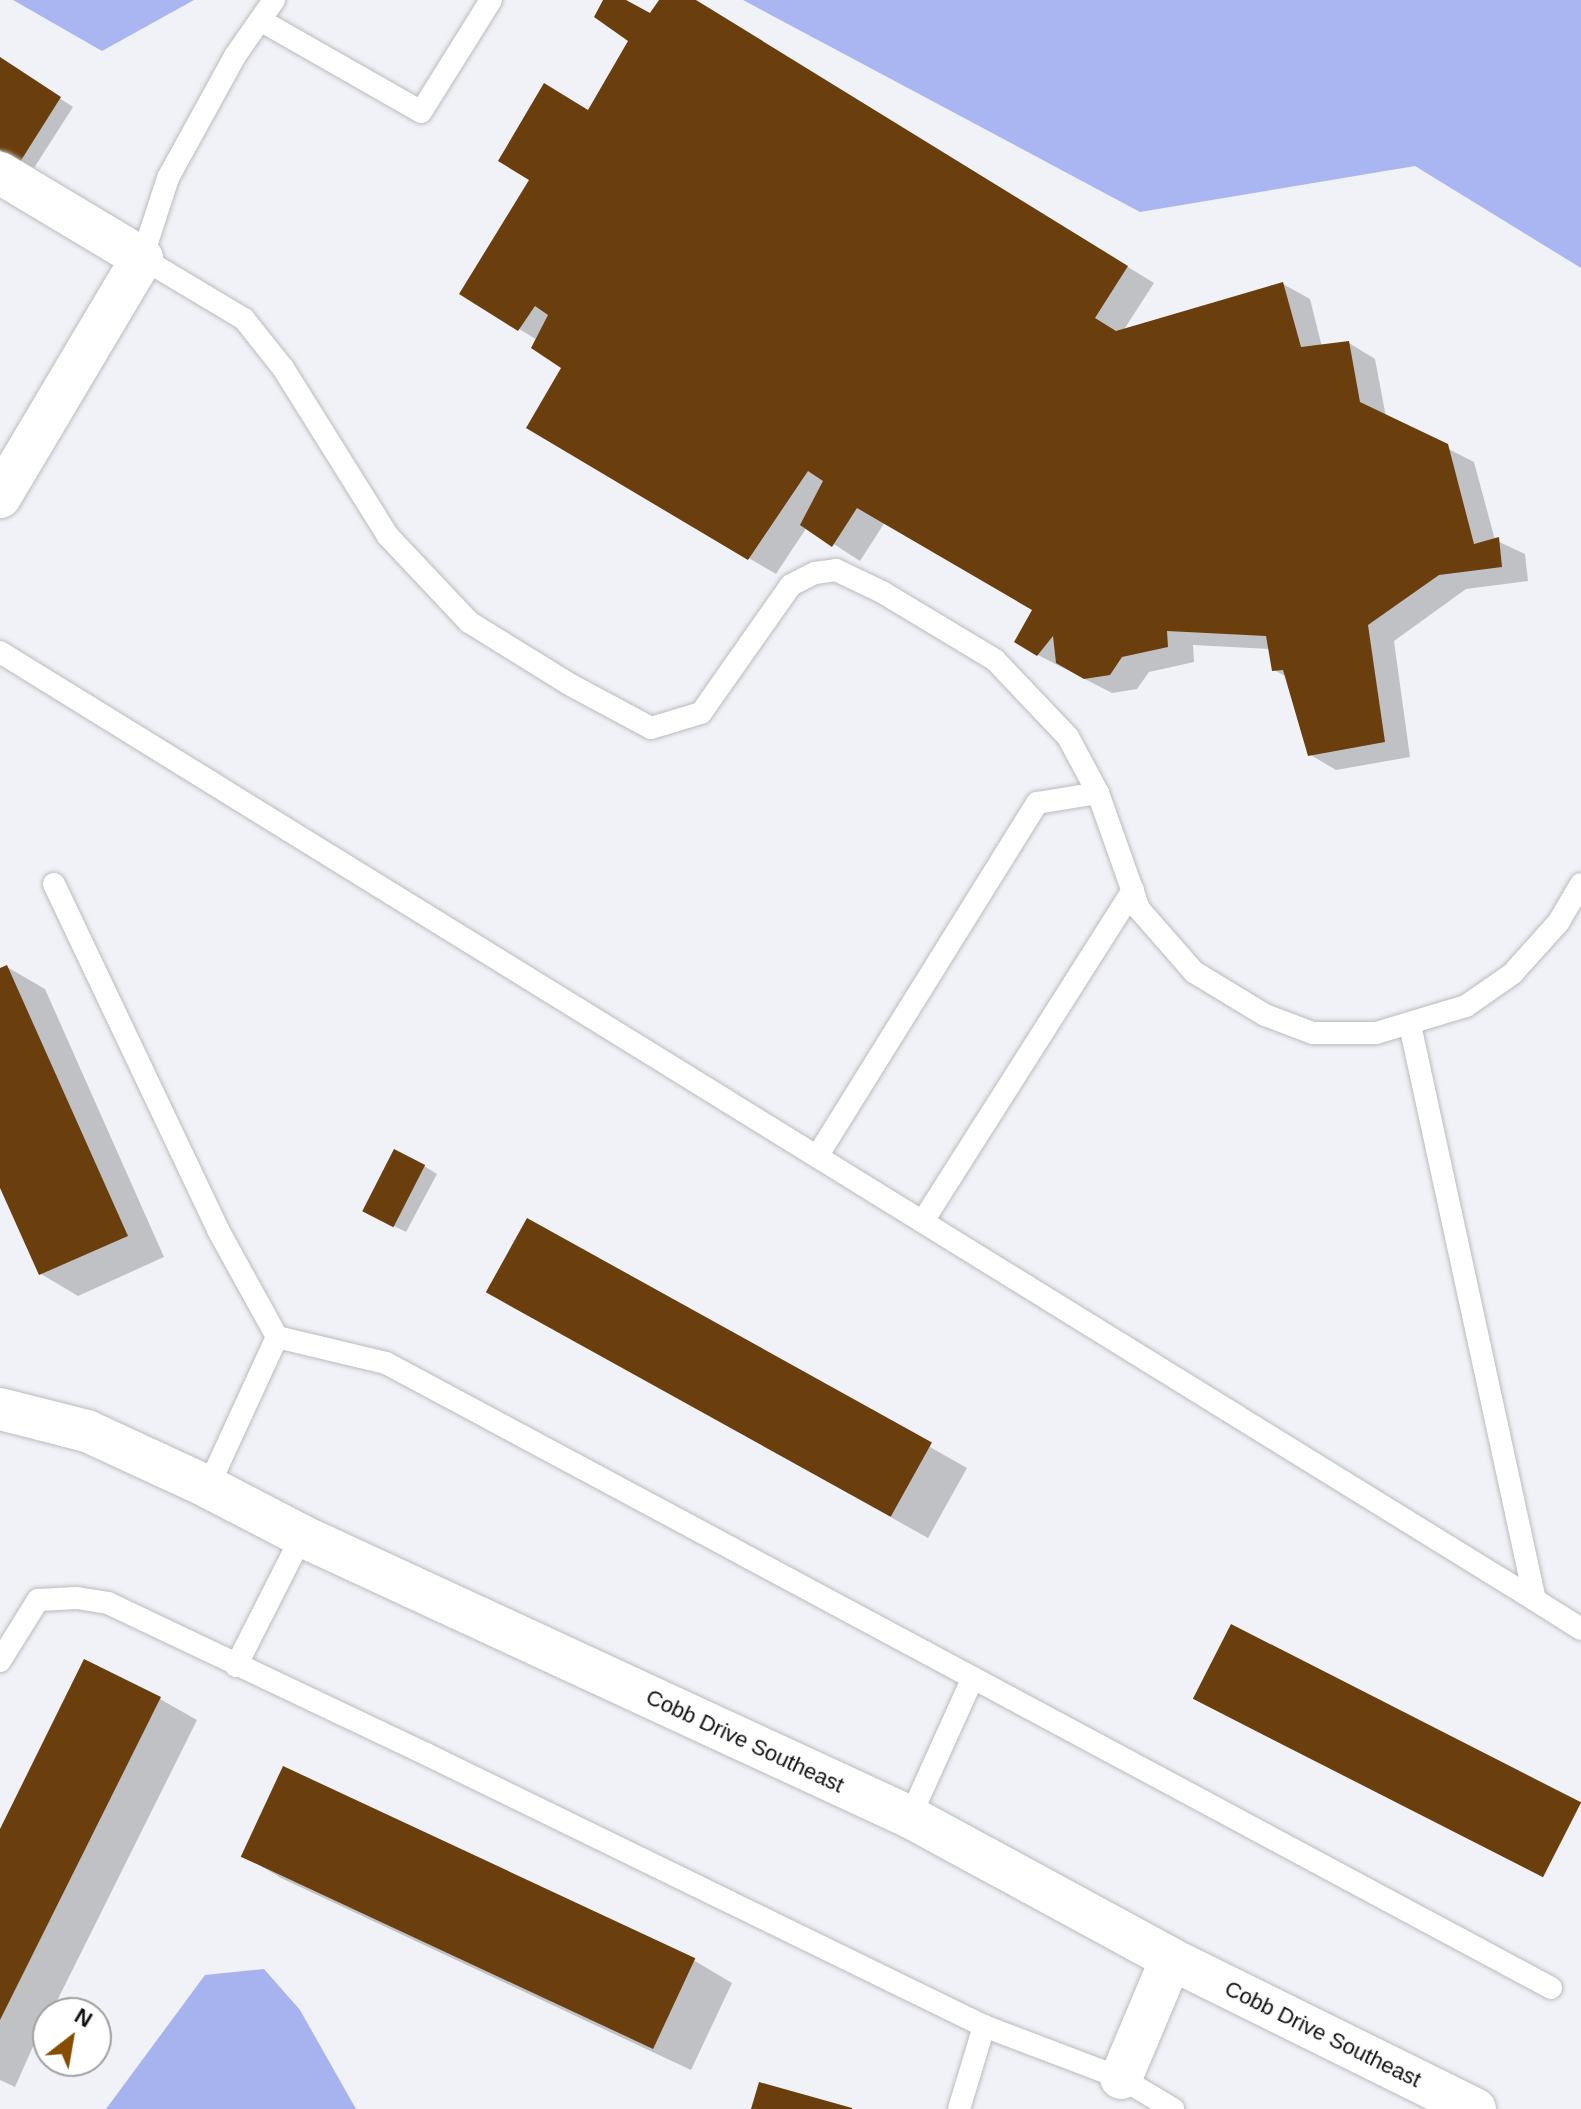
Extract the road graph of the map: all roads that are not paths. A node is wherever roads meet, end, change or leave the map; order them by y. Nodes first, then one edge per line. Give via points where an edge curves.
1 (274, 0) edge
2 (491, 0) edge
3 (260, 20) junction
4 (0, 173) edge
5 (142, 258) junction
6 (0, 497) edge
7 (0, 652) edge
8 (1098, 793) junction
9 (54, 884) dead end
10 (1581, 884) edge
11 (1133, 890) junction
12 (1410, 1025) junction
13 (818, 1155) junction
14 (923, 1221) junction
15 (277, 1337) junction
16 (0, 1409) edge
17 (208, 1487) junction
18 (302, 1536) junction
19 (1535, 1600) junction
20 (1581, 1629) edge
21 (0, 1661) edge
22 (236, 1666) junction
23 (972, 1680) junction
24 (910, 1817) junction
25 (1171, 1959) junction
26 (1551, 1988) dead end
27 (984, 2026) junction
28 (1121, 2078) junction
29 (959, 2109) edge
30 (1173, 2109) edge
31 (1475, 2109) edge

1 - 3 lane
2 - 3 lane via 421,112
3 - 5 lane via 168,178
4 - 5 street
5 - 6 street
5 - 8 lane via 244,319 283,368 388,536 434,588 469,622 569,684 651,728 701,713 791,585 836,570 995,660 1068,737
7 - 13 lane
8 - 11 lane
8 - 13 lane via 1037,803
9 - 15 lane via 218,1230
10 - 12 lane via 1558,923 1512,974 1466,1006
11 - 12 lane via 1139,909 1194,972 1265,1015 1313,1033 1376,1033
11 - 14 lane
12 - 19 lane
13 - 14 lane
14 - 19 lane
15 - 17 lane
15 - 23 lane via 386,1363 800,1582
16 - 17 street, Cobb Drive Southeast via 87,1431
17 - 18 street, Cobb Drive Southeast
18 - 22 lane
18 - 24 street, Cobb Drive Southeast
19 - 20 lane
21 - 22 lane via 38,1600 77,1598 108,1603
22 - 27 lane via 441,1760
23 - 24 lane
23 - 26 lane
24 - 25 street, Cobb Drive Southeast
25 - 28 street
25 - 31 street, Cobb Drive Southeast
27 - 28 lane
27 - 29 lane
28 - 30 lane

